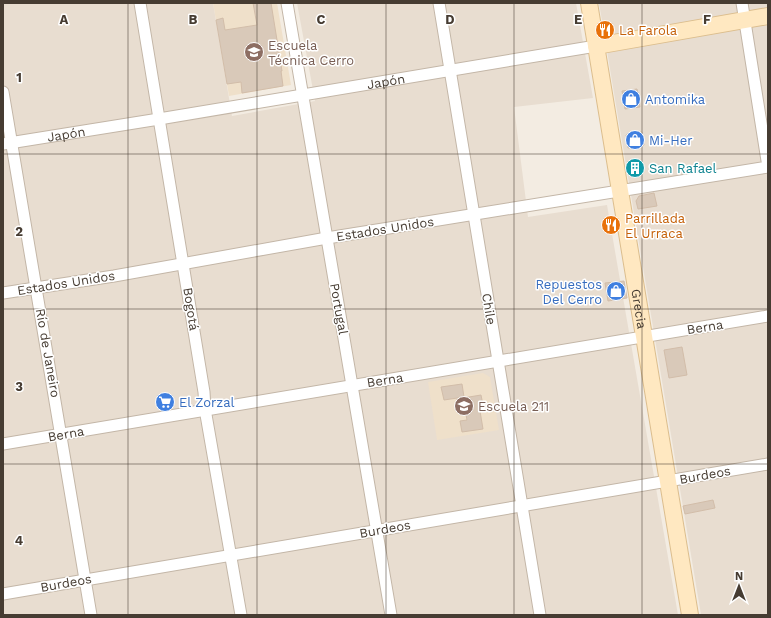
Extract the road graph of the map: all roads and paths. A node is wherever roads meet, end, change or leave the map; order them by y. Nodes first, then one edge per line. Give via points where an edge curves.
1 (140, 3) edge
2 (287, 3) edge
3 (439, 3) edge
4 (589, 3) edge
5 (742, 3) edge
6 (768, 16) edge
7 (744, 20) junction
8 (596, 46) junction
9 (450, 70) junction
10 (3, 92) edge
11 (303, 94) junction
12 (160, 119) junction
13 (7, 143) edge
14 (768, 167) edge
15 (620, 191) junction
16 (473, 214) junction
17 (327, 238) junction
18 (184, 263) junction
19 (37, 288) junction
20 (3, 293) edge
21 (768, 316) edge
22 (644, 337) junction
23 (498, 361) junction
24 (352, 385) junction
25 (205, 409) junction
26 (61, 435) junction
27 (3, 444) edge
28 (768, 464) edge
29 (668, 481) junction
30 (522, 506) junction
31 (376, 530) junction
32 (231, 555) junction
33 (85, 580) junction
34 (3, 594) edge
35 (91, 615) edge
36 (241, 615) edge
37 (390, 615) edge
38 (540, 615) edge
39 (690, 615) edge

1 - 12 street, Bogotá
2 - 11 street, Portugal
3 - 9 street, Chile
4 - 8 street, Grecia
5 - 7 street
6 - 7 street, Japón
7 - 8 street, Japón
7 - 14 street
8 - 9 street, Japón
8 - 15 street, Grecia
9 - 11 street, Japón
9 - 16 street, Chile
10 - 13 street, Río de Janeiro
11 - 12 street, Japón
11 - 17 street, Portugal
12 - 13 street, Japón
12 - 18 street, Bogotá
13 - 19 street, Río de Janeiro
14 - 15 street, Estados Unidos
15 - 16 street, Estados Unidos
15 - 22 street, Grecia
16 - 17 street, Estados Unidos
16 - 23 street, Chile
17 - 18 street, Estados Unidos
17 - 24 street, Portugal
18 - 19 street, Estados Unidos
18 - 25 street, Bogotá
19 - 20 street, Estados Unidos
19 - 26 street, Río de Janeiro
21 - 22 street, Berna
22 - 23 street, Berna
22 - 29 street, Grecia
23 - 24 street, Berna
23 - 30 street, Chile
24 - 25 street, Berna
24 - 31 street, Portugal
25 - 26 street, Berna
25 - 32 street, Bogotá
26 - 27 street, Berna
26 - 33 street, Río de Janeiro
28 - 29 street, Burdeos
29 - 30 street, Burdeos
29 - 39 street, Grecia
30 - 31 street, Burdeos
30 - 38 street, Chile
31 - 32 street, Burdeos
31 - 37 street, Portugal
32 - 33 street, Burdeos
32 - 36 street, Bogotá
33 - 34 street, Burdeos
33 - 35 street, Río de Janeiro

